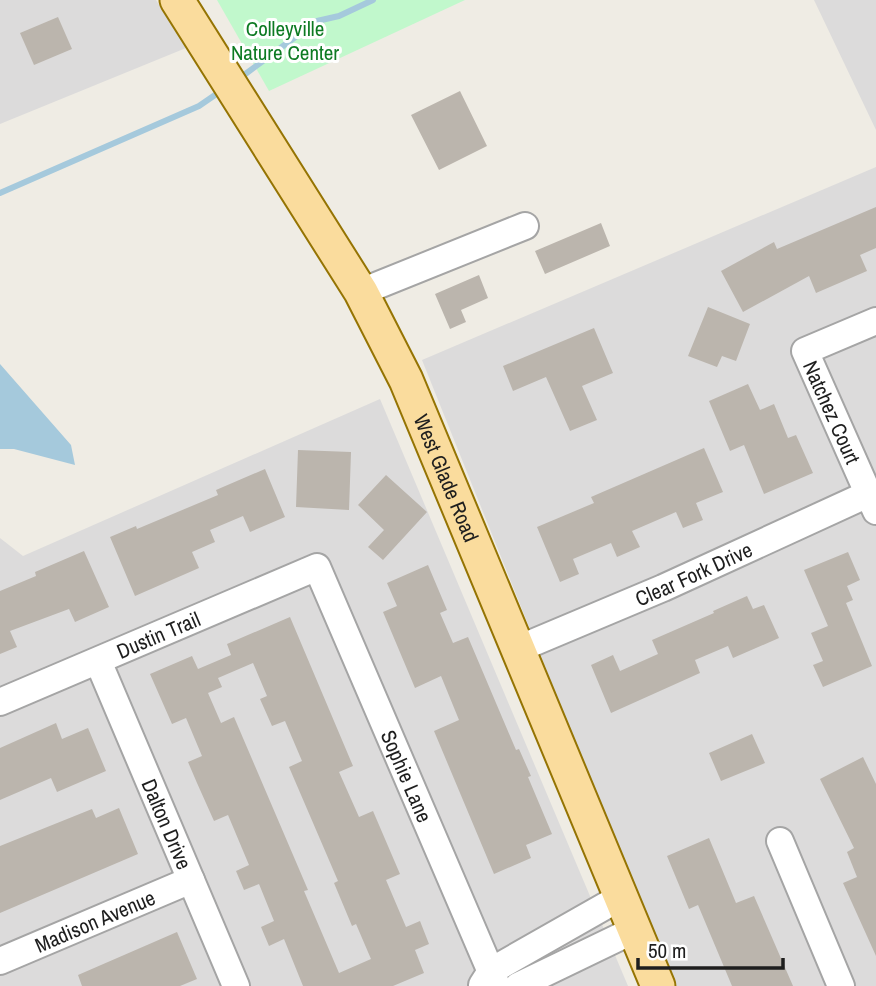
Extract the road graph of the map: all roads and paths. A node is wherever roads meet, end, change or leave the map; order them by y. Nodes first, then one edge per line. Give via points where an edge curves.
1 (177, 0) edge
2 (525, 226) dead end
3 (361, 292) junction
4 (876, 321) edge
5 (872, 502) edge
6 (317, 566) joint
7 (518, 649) junction
8 (98, 661) junction
9 (0, 702) edge
10 (780, 841) dead end
11 (191, 880) junction
12 (621, 897) junction
13 (634, 930) junction
14 (0, 961) edge
15 (490, 981) edge
16 (236, 986) edge
17 (518, 986) edge
18 (658, 986) edge
19 (841, 986) edge

1 - 3 main road, West Glade Road
2 - 3 street
3 - 7 main road, West Glade Road via 405,377
4 - 5 street, Natchez Court via 805,351
5 - 7 street, Clear Fork Drive
6 - 8 street, Dustin Trail
6 - 15 street, Sophie Lane
7 - 12 main road, West Glade Road
8 - 9 street, Dustin Trail
8 - 11 street, Dalton Drive
10 - 19 street
11 - 14 street, Madison Avenue
11 - 16 street, Dalton Drive
12 - 13 main road, West Glade Road
12 - 15 street
13 - 17 street
13 - 18 main road, West Glade Road

